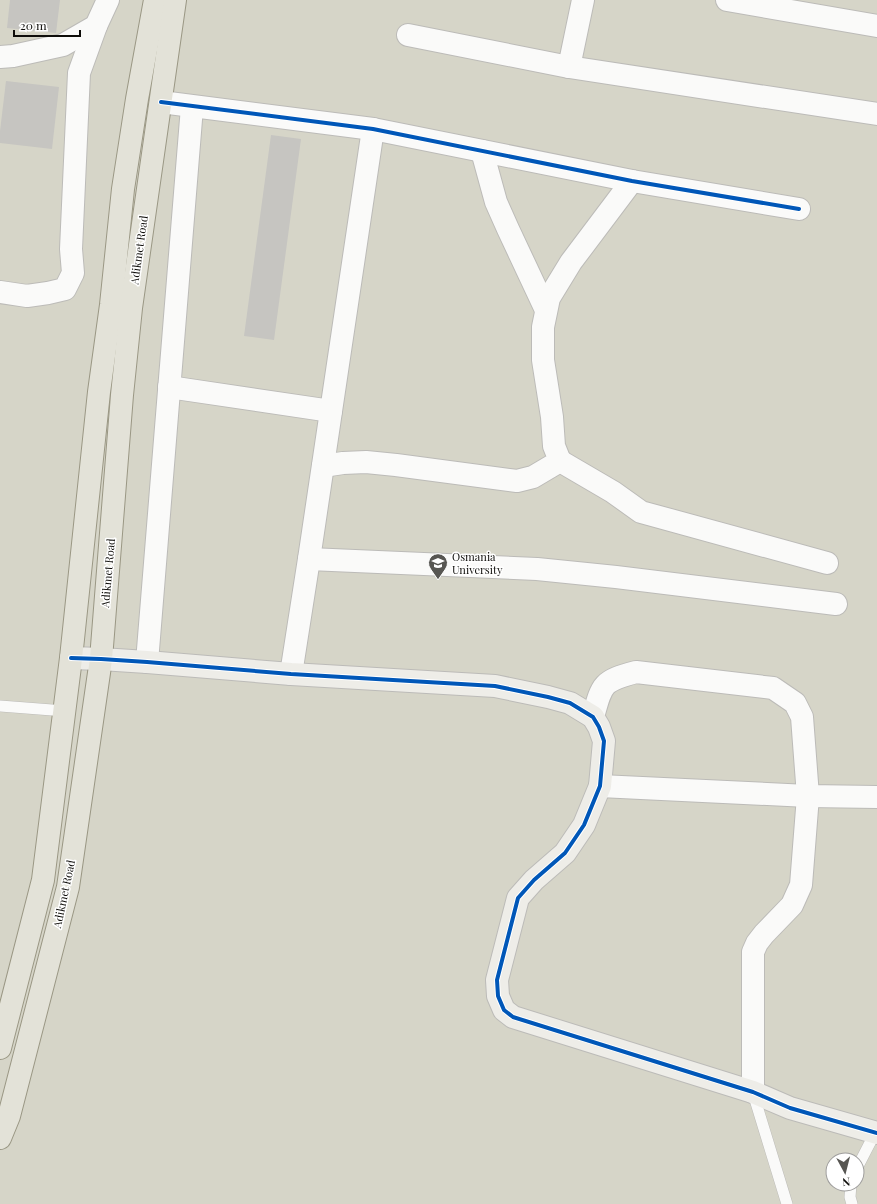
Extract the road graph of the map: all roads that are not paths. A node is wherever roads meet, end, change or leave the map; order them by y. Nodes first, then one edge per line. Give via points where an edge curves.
1 (108, 0) edge
2 (155, 0) edge
3 (175, 0) edge
4 (583, 0) edge
5 (727, 0) edge
6 (96, 26) junction
7 (877, 26) edge
8 (408, 35) dead end
9 (0, 57) edge
10 (569, 67) junction
11 (161, 102) junction
12 (192, 107) junction
13 (877, 114) edge
14 (373, 129) junction
15 (482, 151) junction
16 (632, 181) junction
17 (799, 209) dead end
18 (0, 292) edge
19 (546, 310) junction
20 (169, 387) junction
21 (331, 411) junction
22 (560, 461) junction
23 (323, 466) junction
24 (309, 559) junction
25 (827, 563) dead end
26 (836, 604) dead end
27 (71, 658) junction
28 (101, 659) junction
29 (147, 662) junction
30 (291, 674) junction
31 (0, 706) edge
32 (65, 712) junction
33 (593, 717) junction
34 (600, 786) junction
35 (808, 796) junction
36 (877, 797) edge
37 (0, 1048) edge
38 (753, 1092) junction
39 (876, 1133) edge
40 (0, 1138) edge
41 (865, 1153) edge
42 (850, 1192) edge
43 (787, 1204) edge
44 (852, 1204) edge

1 - 6 street
2 - 27 main road, Adikmet Road via 123,188
3 - 11 main road, Adikmet Road
4 - 10 street
5 - 7 street
6 - 9 street via 63,45
6 - 18 street via 79,73 71,249 73,273 65,289 48,294 27,296
8 - 10 street
10 - 13 street
11 - 12 street
11 - 28 main road, Adikmet Road via 131,308
12 - 14 street
12 - 20 street
14 - 15 street
14 - 21 street
15 - 16 street
15 - 19 street via 496,202
16 - 17 street
16 - 19 street via 571,262 549,298
19 - 22 street via 543,360 554,446
20 - 21 street
20 - 29 street
21 - 23 street
22 - 23 street via 534,477 517,481 366,462
22 - 25 street via 613,492 641,512
23 - 24 street
24 - 26 street via 537,569
24 - 30 street
27 - 28 street
27 - 32 main road, Adikmet Road
28 - 29 street
28 - 40 main road, Adikmet Road via 68,888 9,1116
29 - 30 street
30 - 33 street via 495,686 548,696 570,703
31 - 32 lane
32 - 37 main road, Adikmet Road via 43,880
33 - 34 street via 604,741
33 - 35 street via 600,692 606,684 616,677 636,672 773,688 795,703 802,718
34 - 35 street
34 - 38 street via 584,826 565,853 518,898 497,980 498,996 504,1010 513,1017
35 - 36 street
35 - 38 street via 801,885 792,905 764,934 753,952
38 - 39 street via 790,1108
38 - 43 lane
39 - 41 lane
42 - 44 lane

